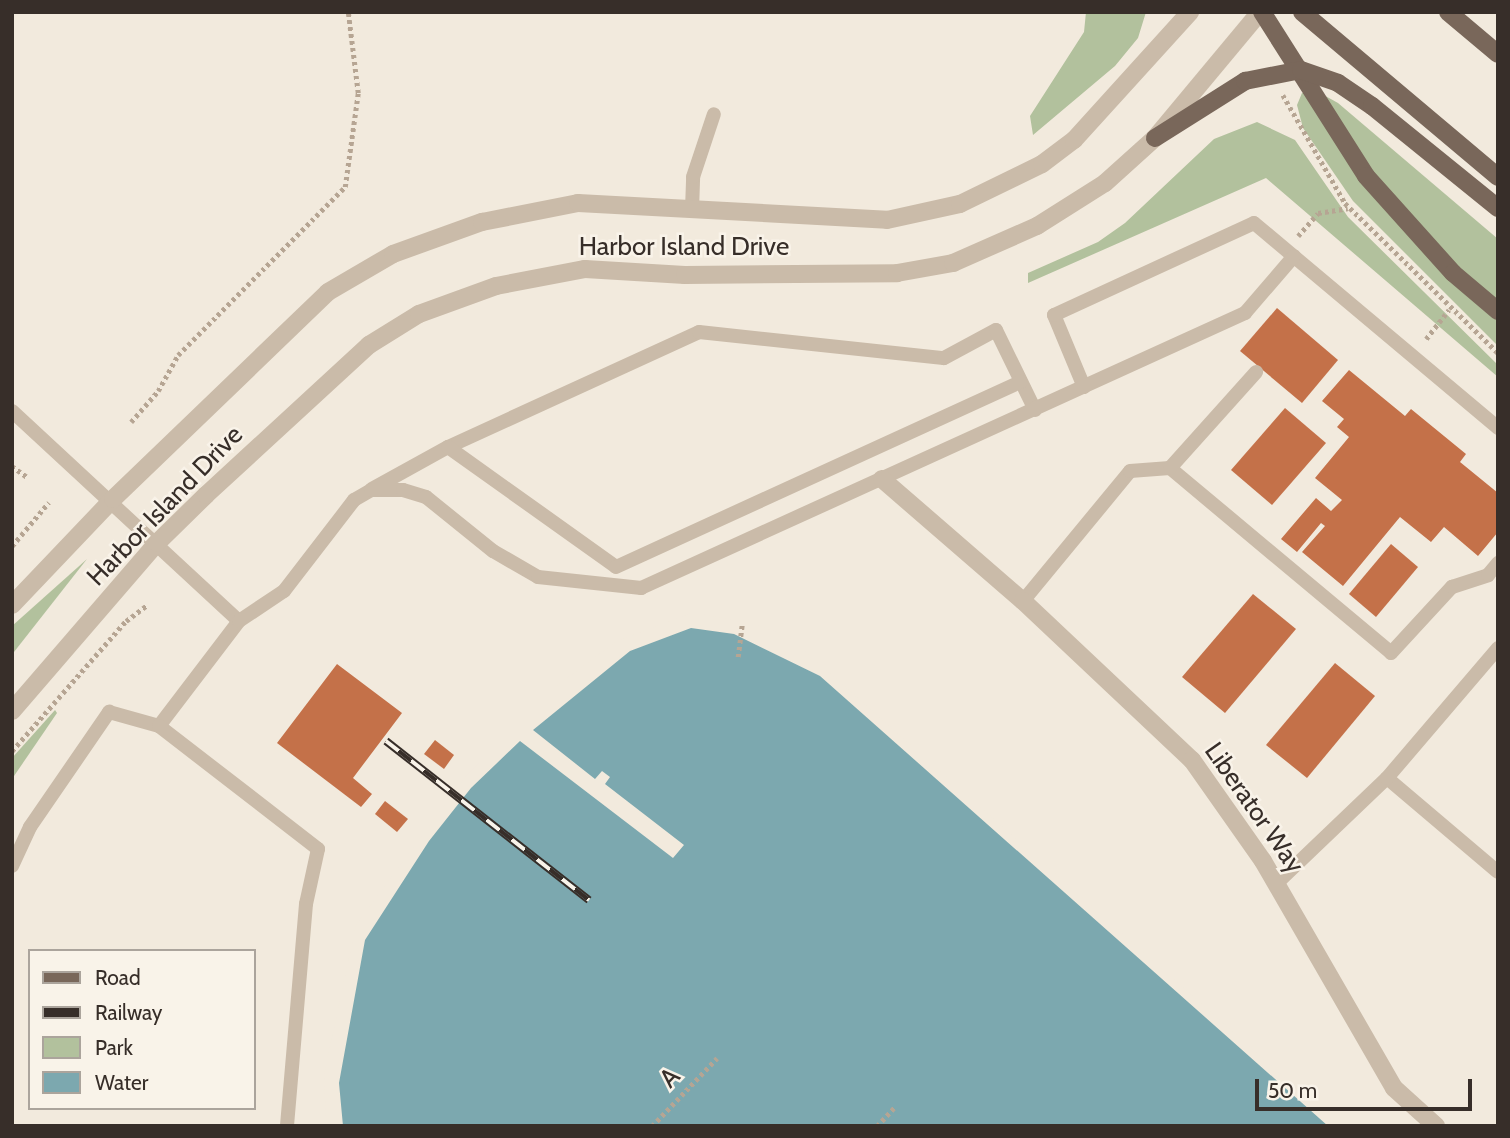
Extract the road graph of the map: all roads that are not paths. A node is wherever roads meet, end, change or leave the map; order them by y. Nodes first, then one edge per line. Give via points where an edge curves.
1 (1190, 12) edge
2 (1261, 12) edge
3 (1302, 12) edge
4 (1448, 12) edge
5 (1498, 54) edge
6 (714, 114) dead end
7 (1155, 138) junction
8 (1498, 177) edge
9 (1498, 208) edge
10 (692, 210) junction
11 (1294, 256) junction
12 (1498, 311) edge
13 (1256, 372) dead end
14 (1014, 385) junction
15 (1084, 387) junction
16 (1035, 410) junction
17 (12, 411) edge
18 (1498, 428) edge
19 (448, 447) junction
20 (1170, 468) junction
21 (882, 480) junction
22 (371, 490) junction
23 (113, 499) junction
24 (158, 543) junction
25 (1498, 563) edge
26 (1023, 601) junction
27 (12, 605) edge
28 (239, 621) junction
29 (1498, 648) edge
30 (12, 711) edge
31 (159, 726) junction
32 (1387, 778) junction
33 (12, 866) edge
34 (1498, 872) edge
35 (1276, 884) junction
36 (287, 1126) edge
37 (1436, 1126) edge

1 - 10 street, Harbor Island Drive via 1074,140 1042,164 960,204 887,220
2 - 7 street, Harbor Island Drive
2 - 12 main road via 1366,176 1452,272
3 - 8 main road
4 - 5 main road
6 - 10 lane via 693,177
7 - 9 main road via 1245,81 1301,70 1338,83 1372,106
7 - 24 street, Harbor Island Drive via 1105,183 1071,205 953,262 897,273 685,275 585,270 496,286 419,314 369,345
10 - 23 street, Harbor Island Drive via 578,203 482,222 393,254 328,292
11 - 15 lane via 1245,313
11 - 15 lane via 1254,223 1054,315
11 - 18 lane
13 - 20 lane
14 - 16 lane
14 - 19 lane via 996,330 944,358 699,332
14 - 19 lane via 616,567
15 - 16 lane
16 - 21 lane
17 - 23 lane
19 - 22 lane
20 - 25 lane via 1391,653 1452,587 1488,575
20 - 26 lane via 1130,471
21 - 22 lane via 641,588 538,578 494,551 426,497 402,489
21 - 26 street, Liberator Way
22 - 28 lane via 354,500 284,591
23 - 24 lane
23 - 27 street, Harbor Island Drive
24 - 28 lane
24 - 30 street, Harbor Island Drive
26 - 35 street, Liberator Way via 1192,760
28 - 31 lane
29 - 32 lane
31 - 33 lane via 108,712 30,827
31 - 36 lane via 318,849 306,904
32 - 34 lane
32 - 35 lane
35 - 37 street, Liberator Way via 1394,1088

